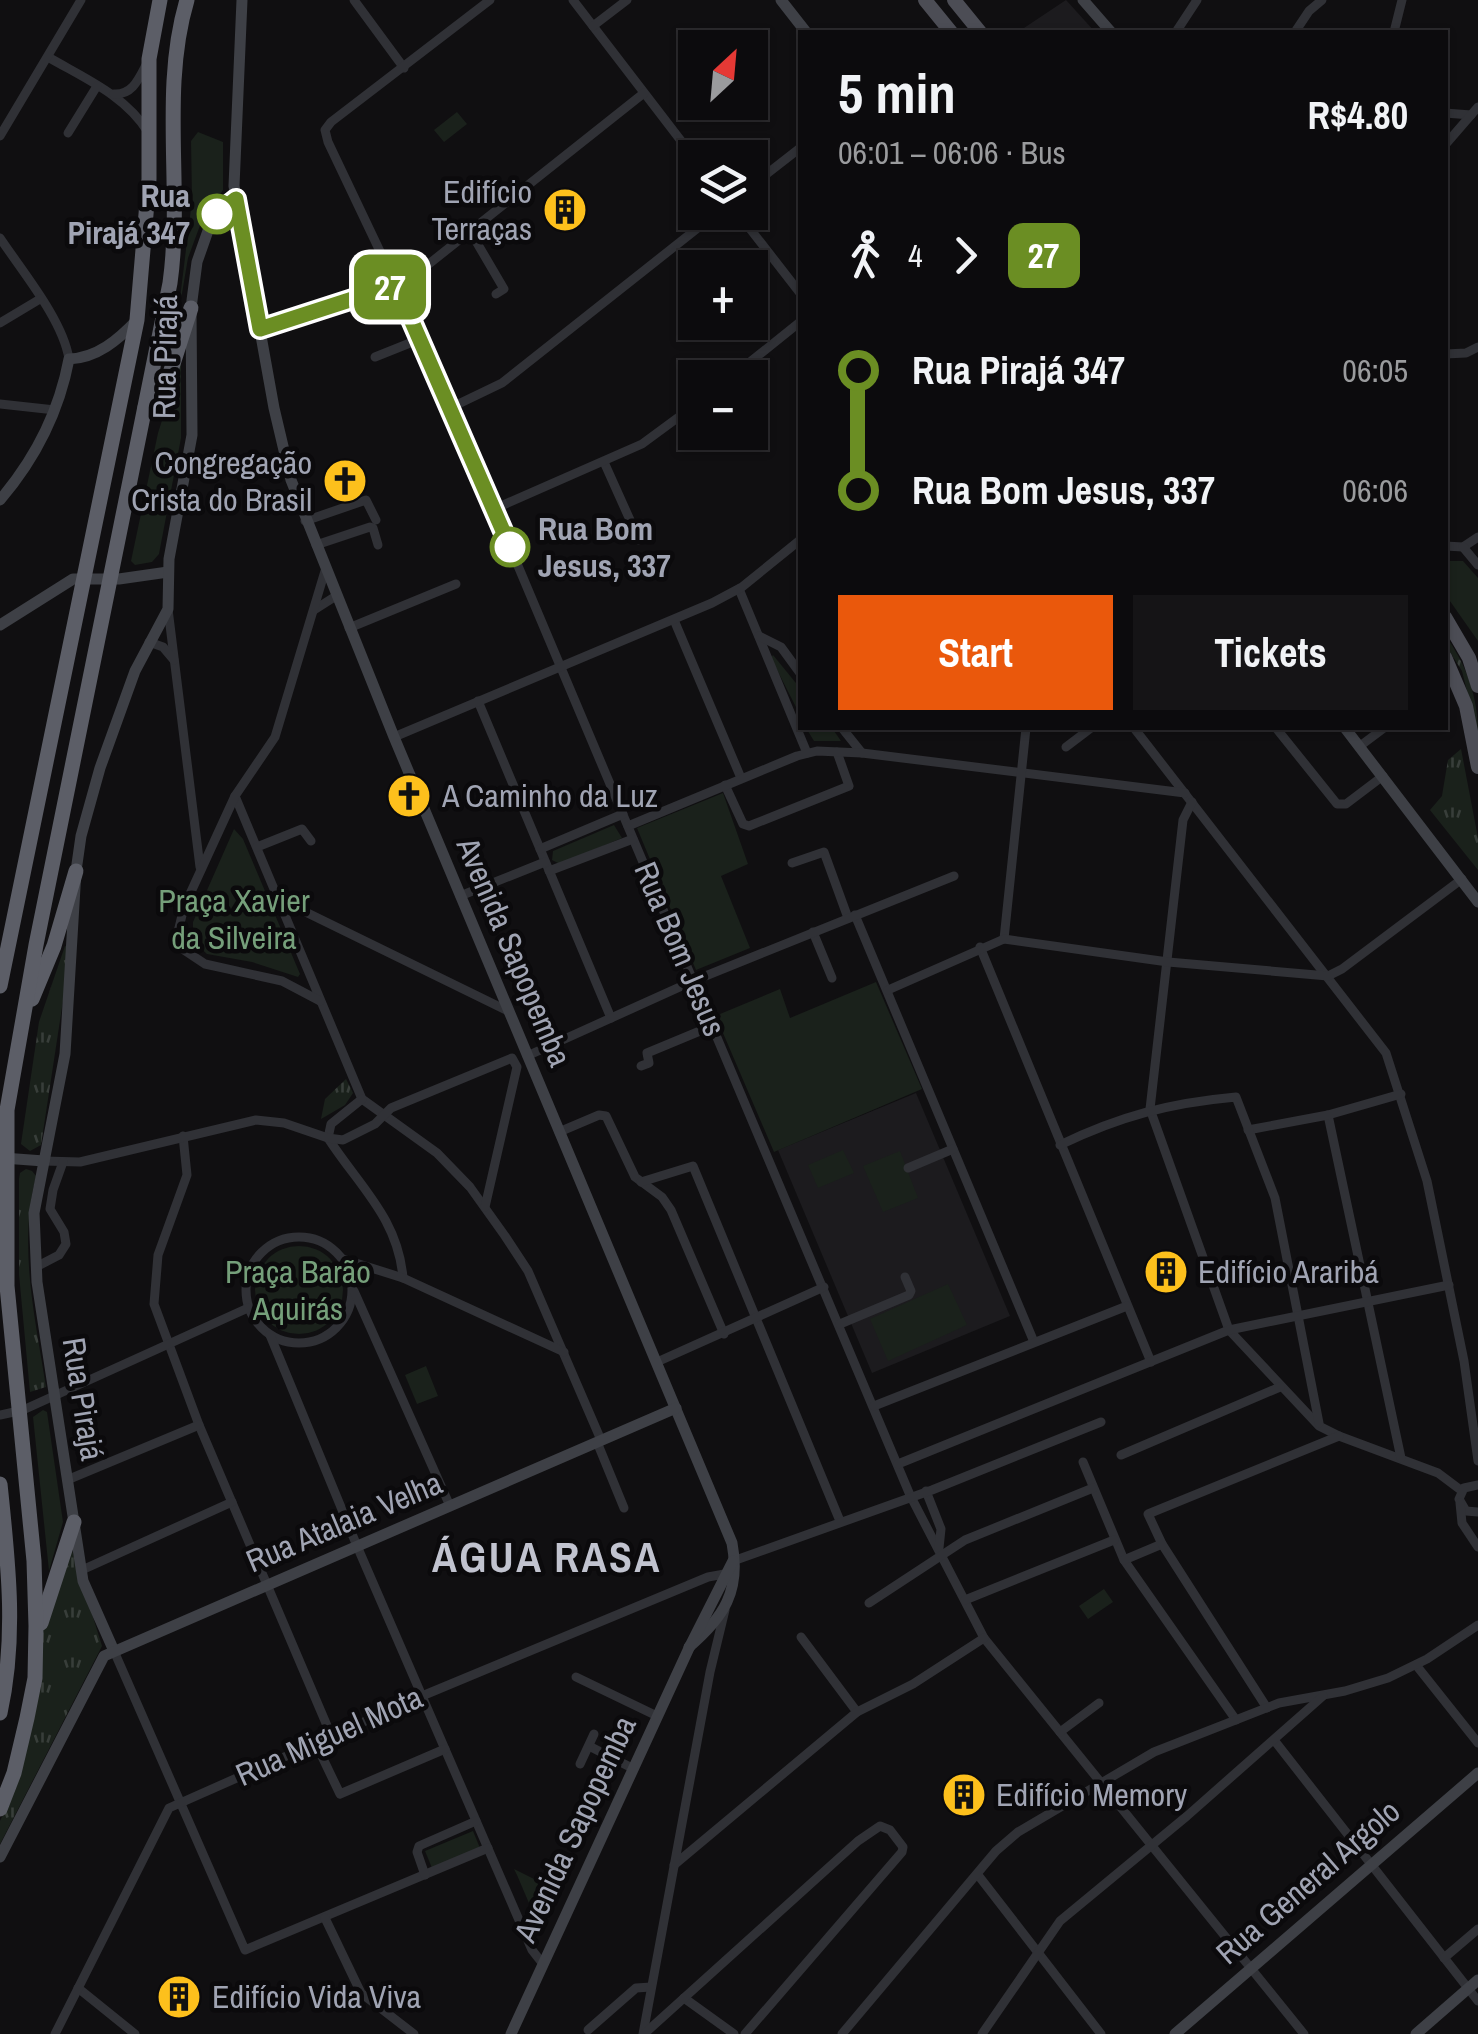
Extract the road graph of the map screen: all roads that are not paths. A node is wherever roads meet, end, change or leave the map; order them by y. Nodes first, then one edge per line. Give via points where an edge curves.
1 (82, 0) edge
2 (160, 0) edge
3 (187, 0) edge
4 (242, 0) edge
5 (354, 0) edge
6 (490, 0) edge
7 (573, 0) edge
8 (627, 0) edge
9 (781, 0) edge
10 (925, 0) edge
11 (954, 0) edge
12 (1083, 0) edge
13 (1197, 0) edge
14 (1322, 0) edge
15 (1402, 0) edge
16 (593, 26) junction
17 (804, 30) edge
18 (949, 30) edge
19 (978, 30) edge
20 (1109, 30) edge
21 (1177, 30) edge
22 (1296, 30) edge
23 (1394, 30) edge
24 (48, 57) junction
25 (149, 59) junction
26 (404, 68) junction
27 (97, 86) junction
28 (644, 93) junction
29 (111, 94) junction
30 (1474, 111) edge
31 (1448, 114) edge
32 (68, 134) dead end
33 (149, 134) junction
34 (0, 136) edge
35 (680, 140) edge
36 (1448, 142) edge
37 (798, 150) edge
38 (768, 173) edge
39 (236, 199) junction
40 (695, 230) edge
41 (751, 230) edge
42 (470, 231) junction
43 (0, 238) edge
44 (396, 285) junction
45 (798, 290) edge
46 (496, 294) dead end
47 (40, 299) junction
48 (192, 308) junction
49 (136, 320) junction
50 (0, 323) edge
51 (798, 324) edge
52 (260, 329) junction
53 (420, 338) junction
54 (1478, 347) edge
55 (1448, 354) edge
56 (375, 357) dead end
57 (68, 359) junction
58 (752, 360) edge
59 (0, 404) edge
60 (146, 408) junction
61 (450, 408) junction
62 (55, 410) junction
63 (678, 418) edge
64 (604, 462) junction
65 (0, 500) edge
66 (494, 508) junction
67 (376, 520) dead end
68 (305, 521) junction
69 (1478, 537) edge
70 (638, 540) dead end
71 (798, 542) edge
72 (316, 545) junction
73 (378, 546) dead end
74 (1448, 546) edge
75 (1463, 547) junction
76 (1478, 565) edge
77 (326, 570) junction
78 (168, 572) junction
79 (83, 578) junction
80 (112, 579) junction
81 (456, 584) dead end
82 (739, 589) junction
83 (336, 596) junction
84 (168, 608) junction
85 (314, 610) junction
86 (674, 620) junction
87 (1448, 622) edge
88 (0, 625) edge
89 (350, 628) junction
90 (758, 636) junction
91 (149, 642) junction
92 (798, 653) edge
93 (790, 660) junction
94 (175, 662) junction
95 (561, 666) junction
96 (798, 670) edge
97 (1450, 677) edge
98 (1478, 686) edge
99 (478, 701) junction
100 (844, 730) edge
101 (1026, 730) edge
102 (1088, 730) edge
103 (1136, 730) edge
104 (1278, 730) edge
105 (1348, 730) edge
106 (1381, 730) edge
107 (394, 737) junction
108 (1360, 746) junction
109 (1066, 747) dead end
110 (807, 752) junction
111 (838, 752) junction
112 (862, 753) junction
113 (1478, 767) edge
114 (1021, 772) junction
115 (1383, 776) junction
116 (741, 778) junction
117 (725, 785) junction
118 (1185, 792) junction
119 (235, 796) junction
120 (1192, 802) junction
121 (623, 814) junction
122 (628, 826) junction
123 (634, 839) junction
124 (311, 841) dead end
125 (257, 847) junction
126 (540, 849) junction
127 (792, 862) dead end
128 (547, 867) junction
129 (201, 869) junction
130 (76, 871) junction
131 (954, 876) dead end
132 (1469, 885) edge
133 (460, 896) junction
134 (280, 900) junction
135 (1478, 902) edge
136 (852, 916) junction
137 (813, 932) junction
138 (1004, 939) junction
139 (980, 947) junction
140 (1168, 962) junction
141 (1328, 976) junction
142 (832, 978) dead end
143 (693, 981) junction
144 (0, 986) edge
145 (888, 990) junction
146 (323, 1002) junction
147 (508, 1011) junction
148 (610, 1018) junction
149 (21, 1025) junction
150 (712, 1026) junction
151 (527, 1056) junction
152 (641, 1066) dead end
153 (514, 1076) junction
154 (536, 1078) junction
155 (1401, 1094) junction
156 (362, 1099) junction
157 (1150, 1109) junction
158 (1328, 1115) junction
159 (382, 1116) junction
160 (1248, 1130) junction
161 (559, 1132) junction
162 (183, 1136) junction
163 (328, 1138) junction
164 (1060, 1145) junction
165 (953, 1149) junction
166 (2, 1158) edge
167 (44, 1161) junction
168 (64, 1162) junction
169 (908, 1168) dead end
170 (640, 1182) junction
171 (485, 1207) junction
172 (343, 1259) junction
173 (36, 1267) junction
174 (905, 1277) dead end
175 (403, 1278) junction
176 (1449, 1285) junction
177 (824, 1287) junction
178 (352, 1288) junction
179 (1368, 1304) junction
180 (1128, 1306) junction
181 (248, 1308) junction
182 (1300, 1314) junction
183 (758, 1318) junction
184 (840, 1324) junction
185 (1229, 1330) junction
186 (724, 1334) junction
187 (270, 1335) junction
188 (1034, 1342) junction
189 (166, 1344) junction
190 (564, 1352) junction
191 (657, 1362) junction
192 (1151, 1362) junction
193 (1280, 1387) junction
194 (54, 1394) junction
195 (874, 1406) junction
196 (676, 1408) junction
197 (18, 1411) junction
198 (0, 1415) edge
199 (1102, 1422) dead end
200 (200, 1424) junction
201 (1319, 1426) junction
202 (1339, 1436) junction
203 (599, 1442) junction
204 (1120, 1456) dead end
205 (1401, 1458) junction
206 (1478, 1461) edge
207 (1083, 1462) dead end
208 (898, 1464) junction
209 (68, 1480) junction
210 (0, 1484) edge
211 (1478, 1485) edge
212 (1093, 1488) junction
213 (926, 1491) junction
214 (1462, 1491) junction
215 (910, 1496) junction
216 (232, 1502) junction
217 (1460, 1503) junction
218 (450, 1506) junction
219 (624, 1508) dead end
220 (1474, 1512) edge
221 (840, 1521) junction
222 (74, 1522) junction
223 (1470, 1534) junction
224 (1114, 1540) junction
225 (1162, 1544) junction
226 (357, 1546) junction
227 (1478, 1547) edge
228 (940, 1551) junction
229 (1124, 1560) junction
230 (730, 1569) junction
231 (82, 1570) junction
232 (267, 1585) junction
233 (715, 1592) junction
234 (964, 1600) junction
235 (869, 1603) dead end
236 (725, 1610) junction
237 (1478, 1626) edge
238 (711, 1628) junction
239 (36, 1636) junction
240 (801, 1637) dead end
241 (984, 1638) junction
242 (11, 1646) junction
243 (689, 1646) junction
244 (114, 1652) junction
245 (714, 1659) junction
246 (0, 1665) edge
247 (1416, 1665) junction
248 (576, 1677) dead end
249 (1325, 1694) junction
250 (422, 1696) junction
251 (1099, 1703) dead end
252 (1267, 1708) junction
253 (856, 1712) junction
254 (0, 1713) edge
255 (657, 1716) junction
256 (1236, 1720) junction
257 (1060, 1732) junction
258 (594, 1734) dead end
259 (331, 1735) junction
260 (1274, 1740) junction
261 (315, 1742) junction
262 (1478, 1743) edge
263 (589, 1746) junction
264 (445, 1749) junction
265 (580, 1764) dead end
266 (634, 1769) junction
267 (1478, 1773) edge
268 (1100, 1783) junction
269 (180, 1802) junction
270 (0, 1808) edge
271 (476, 1821) junction
272 (1153, 1844) junction
273 (488, 1848) junction
274 (0, 1857) edge
275 (1371, 1864) junction
276 (674, 1865) junction
277 (425, 1874) junction
278 (978, 1875) junction
279 (325, 1918) junction
280 (1478, 1929) edge
281 (1038, 1952) junction
282 (1444, 1958) junction
283 (543, 1964) junction
284 (1252, 1967) junction
285 (1473, 1984) edge
286 (651, 1987) junction
287 (78, 1988) junction
288 (684, 1998) junction
289 (1478, 2001) edge
290 (588, 2030) dead end
291 (1419, 2033) edge
292 (55, 2034) edge
293 (136, 2034) edge
294 (414, 2034) edge
295 (510, 2034) edge
296 (643, 2034) edge
297 (734, 2034) edge
298 (745, 2034) edge
299 (842, 2034) edge
300 (982, 2034) edge
301 (1102, 2034) edge
302 (1175, 2034) edge
303 (1304, 2034) edge

1 - 24 street
2 - 25 highway
3 - 60 highway via 176,81 174,256
4 - 39 street, Avenida Sapopemba
5 - 26 street
6 - 26 street
7 - 16 street
8 - 16 street
9 - 17 street
10 - 18 main road
11 - 19 main road
12 - 20 street
13 - 21 street
14 - 22 street
15 - 23 street
16 - 28 street
24 - 27 street
24 - 34 street
25 - 29 street via 133,88
25 - 33 highway
26 - 44 street, Rua Bom Jesus via 326,130
27 - 29 street
27 - 32 street
28 - 35 street
28 - 42 street
29 - 33 street
30 - 31 street
30 - 36 street
33 - 49 highway
37 - 38 street
39 - 48 street, Rua Pirajá via 217,214 203,240
39 - 52 street, Avenida Sapopemba
40 - 61 street via 502,383
41 - 45 street
42 - 44 street
42 - 46 street via 504,289
43 - 47 street
44 - 52 street
44 - 53 street, Rua Bom Jesus
47 - 50 street
47 - 57 street
48 - 60 highway via 164,392
48 - 78 street, Rua Pirajá via 192,434
49 - 57 street via 99,351
49 - 79 highway
51 - 58 street
52 - 68 street, Avenida Sapopemba
53 - 56 street
53 - 61 street, Rua Bom Jesus
54 - 55 street
57 - 62 street
59 - 62 street
60 - 80 highway
61 - 66 street, Rua Bom Jesus
62 - 65 street
63 - 64 street
64 - 66 street
64 - 70 street
66 - 95 street, Rua Bom Jesus
67 - 68 street via 366,500
68 - 72 street, Avenida Sapopemba
69 - 75 street
71 - 82 street
72 - 73 street via 372,527
72 - 77 street, Avenida Sapopemba
74 - 75 street
75 - 76 street
77 - 83 street, Avenida Sapopemba
77 - 85 street
78 - 80 street
78 - 84 street, Rua Pirajá
79 - 80 street
79 - 88 street
79 - 144 highway
80 - 149 highway
81 - 89 street
82 - 86 street
82 - 90 street
83 - 85 street
83 - 89 street, Avenida Sapopemba
84 - 91 street, Rua Pirajá
84 - 94 street
85 - 119 street via 275,738
86 - 95 street
86 - 116 street
87 - 98 main road
89 - 107 street, Avenida Sapopemba
90 - 93 street
90 - 110 street
91 - 94 street
91 - 130 street, Rua Pirajá via 100,768
92 - 93 street
93 - 96 street
94 - 129 street
95 - 99 street
95 - 121 street, Rua Bom Jesus
97 - 113 main road via 1466,706
99 - 107 street
99 - 126 street
100 - 112 street
101 - 114 street
102 - 109 street
103 - 118 street
104 - 115 street via 1337,804
105 - 108 street
106 - 108 street
107 - 133 street, Avenida Sapopemba
108 - 115 street
110 - 111 street
110 - 116 street
111 - 112 street
111 - 117 street via 849,786 750,826
112 - 114 street
114 - 118 street
114 - 138 street
115 - 132 street
116 - 117 street
117 - 122 street
118 - 120 street
119 - 125 street
119 - 129 street
120 - 140 street via 1183,820
120 - 141 street
121 - 122 street, Rua Bom Jesus
121 - 126 street
122 - 123 street, Rua Bom Jesus
123 - 128 street
123 - 143 street, Rua Bom Jesus
124 - 125 street via 302,830
125 - 134 street
126 - 128 street
127 - 136 street via 824,852
128 - 133 street
128 - 148 street
129 - 146 street via 178,923 181,948 205,964 282,981
130 - 149 highway
130 - 167 street, Rua Pirajá via 65,1054
131 - 136 street
132 - 135 street
132 - 141 street
133 - 147 street, Avenida Sapopemba
134 - 146 street
134 - 147 street
136 - 137 street
136 - 145 street
137 - 142 street
137 - 143 street
138 - 139 street
138 - 140 street
139 - 145 street
139 - 164 street
140 - 141 street
140 - 157 street
141 - 155 street via 1386,1053
143 - 148 street
143 - 150 street, Rua Bom Jesus
145 - 165 street
146 - 156 street
147 - 151 street, Avenida Sapopemba
148 - 151 street
149 - 166 highway
150 - 152 street via 647,1054 649,1063
150 - 177 street, Rua Bom Jesus
151 - 154 street, Avenida Sapopemba
153 - 154 street
153 - 159 street via 517,1064 507,1059
153 - 171 street
154 - 161 street, Avenida Sapopemba
155 - 158 street
155 - 176 street
156 - 159 street
156 - 163 street via 331,1124
157 - 160 street via 1235,1097
157 - 164 street
157 - 185 street
158 - 160 street
158 - 179 street
159 - 163 street via 343,1140
159 - 171 street via 437,1153
160 - 182 street via 1276,1198
161 - 170 street via 606,1116
161 - 191 street, Avenida Sapopemba
162 - 163 street via 256,1120
162 - 168 street
162 - 189 street via 184,1192 162,1239 153,1289
163 - 175 street via 390,1224
164 - 180 street
165 - 169 street
165 - 188 street
166 - 167 street
166 - 197 highway
167 - 168 street
167 - 173 street, Rua Pirajá via 34,1213
168 - 173 street via 50,1209 66,1244
170 - 183 street via 693,1166
170 - 186 street via 667,1202
171 - 190 street via 528,1271
172 - 175 street
172 - 178 street
172 - 181 street via 316,1239 282,1238 255,1258 247,1274
173 - 194 street, Rua Pirajá
174 - 184 street via 909,1296
175 - 190 street
176 - 179 street
176 - 206 street
177 - 183 street
177 - 184 street, Rua Bom Jesus
178 - 187 street via 343,1320 332,1332 285,1342
178 - 218 street
179 - 182 street
179 - 205 street
180 - 188 street
180 - 192 street
181 - 187 street
181 - 189 street
182 - 185 street
182 - 201 street
183 - 186 street
183 - 221 street
184 - 195 street, Rua Bom Jesus
185 - 192 street
185 - 193 street
186 - 191 street
187 - 226 street
188 - 195 street
189 - 194 street
189 - 200 street
190 - 203 street
191 - 196 street, Avenida Sapopemba
192 - 208 street
193 - 201 street
193 - 204 street
194 - 197 street
194 - 209 street, Rua Pirajá
195 - 208 street, Rua Bom Jesus
196 - 203 street, Rua Atalaia Velha
196 - 230 street, Avenida Sapopemba via 732,1543
197 - 198 street
197 - 239 highway
199 - 213 street, Rua Miguel Mota
200 - 209 street
200 - 216 street
201 - 202 street
202 - 205 street
202 - 225 street via 1148,1514
203 - 218 street, Rua Atalaia Velha
203 - 219 street
205 - 214 street
207 - 212 street
208 - 215 street, Rua Bom Jesus
209 - 222 street, Rua Pirajá
210 - 242 highway
211 - 214 street
212 - 224 street
212 - 228 street
213 - 215 street, Rua Miguel Mota
213 - 228 street, Rua Bom Jesus via 941,1528
214 - 217 street
215 - 221 street, Rua Miguel Mota
215 - 228 street, Rua Bom Jesus
216 - 231 street
216 - 232 street
217 - 220 street
217 - 223 street
218 - 226 street, Rua Atalaia Velha
220 - 223 street
221 - 230 street, Rua Miguel Mota
222 - 231 street, Rua Pirajá
222 - 239 highway
223 - 227 street
224 - 229 street
224 - 234 street
225 - 229 street
225 - 252 street
226 - 232 street, Rua Atalaia Velha
226 - 250 street
228 - 234 street, Rua Bom Jesus
228 - 235 street
229 - 256 street
230 - 233 street, Avenida Sapopemba
230 - 236 street, Avenida Sapopemba
230 - 250 street, Rua Miguel Mota
231 - 244 street, Rua Pirajá
232 - 244 street, Rua Atalaia Velha
232 - 259 street
233 - 238 street
233 - 243 street, Avenida Sapopemba
234 - 241 street, Rua Bom Jesus
236 - 238 street, Avenida Sapopemba
236 - 245 street
237 - 247 street
238 - 243 street, Avenida Sapopemba
238 - 245 street
239 - 270 highway via 27,1718
240 - 253 street
241 - 253 street
241 - 257 street, Rua Bom Jesus
242 - 246 street
242 - 254 highway
243 - 255 street, Avenida Sapopemba
244 - 269 street, Rua Pirajá
244 - 274 street via 102,1658
245 - 276 street
247 - 249 street
247 - 262 street
248 - 255 street
249 - 252 street
249 - 260 street
250 - 259 street, Rua Miguel Mota
250 - 264 street
251 - 257 street
252 - 256 street
253 - 276 street
255 - 266 street, Avenida Sapopemba
256 - 268 street via 1154,1752
257 - 268 street, Rua Bom Jesus
258 - 263 street
259 - 261 street, Rua Miguel Mota
260 - 272 street
260 - 275 street
261 - 264 street via 340,1794
261 - 269 street, Rua Miguel Mota
263 - 265 street
263 - 266 street
264 - 271 street
266 - 283 street, Avenida Sapopemba
267 - 275 street, Rua General Argolo
268 - 272 street, Rua Bom Jesus
268 - 278 street via 1008,1839
269 - 279 street, Rua Pirajá via 244,1949
269 - 287 street, Rua Miguel Mota via 167,1810
271 - 273 street
271 - 277 street via 419,1846
272 - 281 street via 1070,1912
272 - 284 street, Rua Bom Jesus
273 - 277 street, Rua Pirajá
273 - 283 street
275 - 282 street
275 - 284 street, Rua General Argolo
276 - 286 street
277 - 279 street, Rua Pirajá
278 - 281 street
278 - 299 street
279 - 294 street via 361,1993
280 - 282 street
281 - 300 street
281 - 301 street
282 - 285 street
283 - 295 street, Avenida Sapopemba
284 - 302 street, Rua General Argolo
284 - 303 street, Rua Bom Jesus
285 - 289 street
285 - 291 street
286 - 290 street via 636,1988
286 - 296 street
287 - 292 street, Rua Miguel Mota
287 - 293 street
288 - 296 street
288 - 297 street
288 - 298 street via 885,1826 904,1847 899,1857

